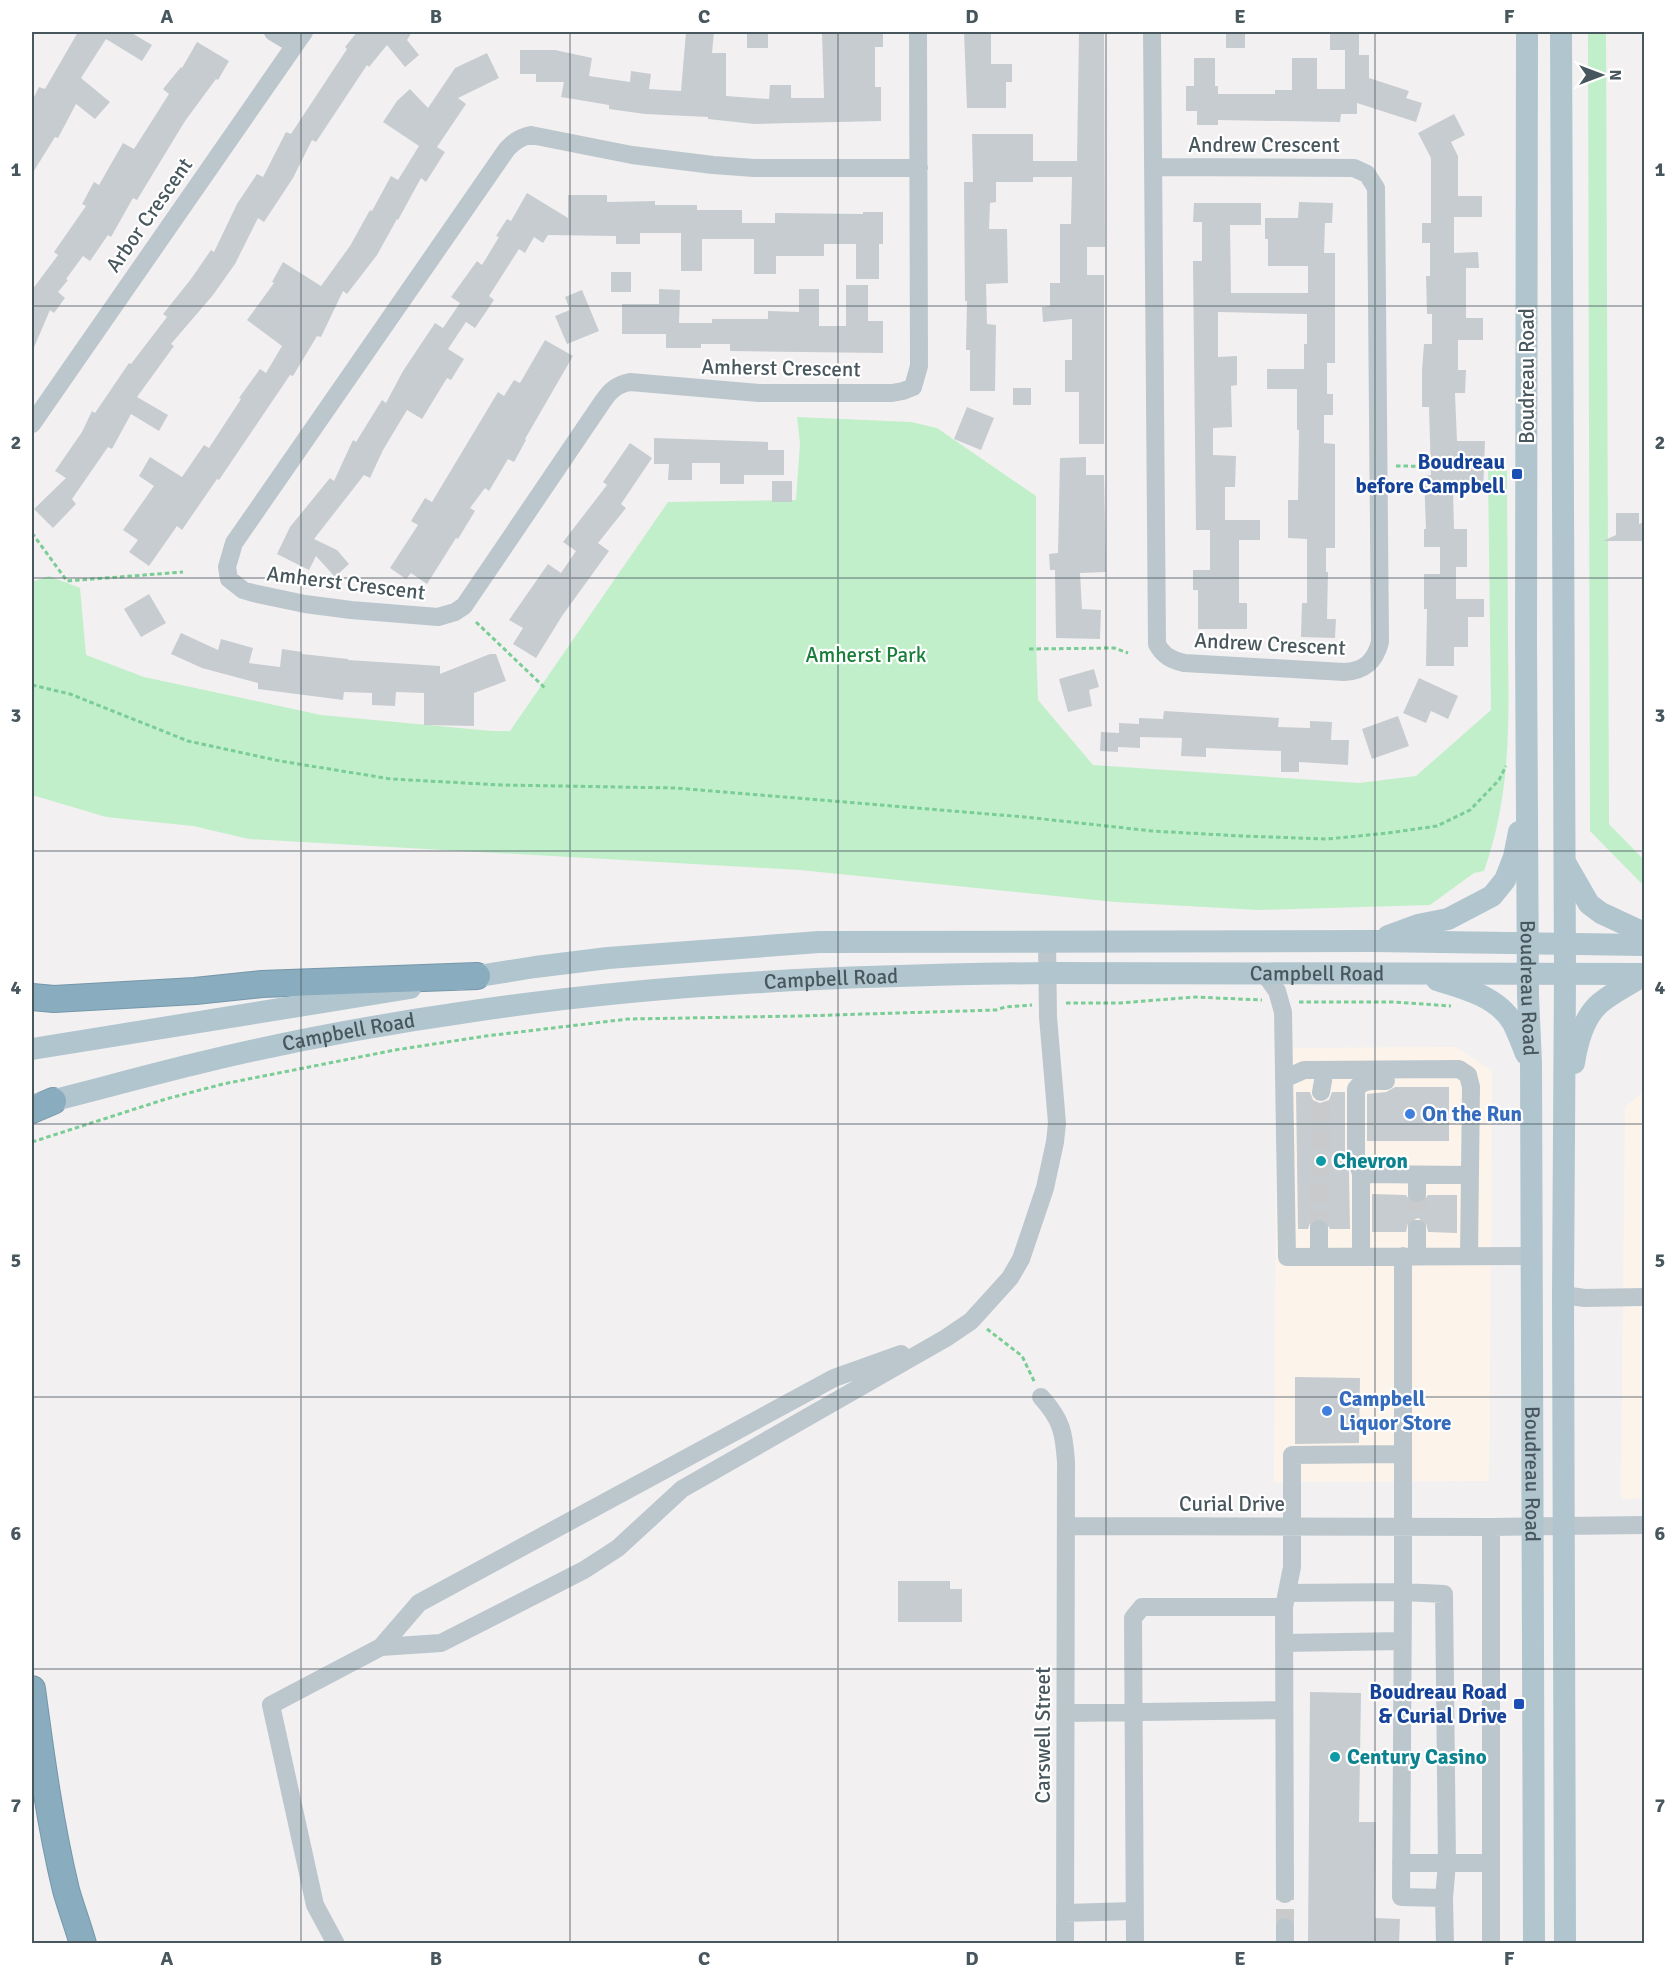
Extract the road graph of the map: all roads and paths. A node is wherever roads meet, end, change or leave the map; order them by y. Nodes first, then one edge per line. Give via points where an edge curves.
1 (273, 32) edge
2 (918, 32) edge
3 (1152, 32) edge
4 (1527, 32) edge
5 (1561, 32) edge
6 (299, 38) edge
7 (1153, 167) junction
8 (919, 168) junction
9 (32, 424) edge
10 (1378, 466) junction
11 (1511, 466) dead end
12 (32, 533) edge
13 (183, 572) dead end
14 (476, 622) dead end
15 (1029, 649) dead end
16 (1128, 653) dead end
17 (32, 685) edge
18 (545, 688) dead end
19 (1507, 762) dead end
20 (1527, 790) junction
21 (1564, 860) junction
22 (1644, 933) edge
23 (1373, 941) junction
24 (1047, 942) junction
25 (1528, 942) junction
26 (1565, 943) junction
27 (1644, 945) edge
28 (1047, 973) junction
29 (1264, 973) junction
30 (1412, 973) junction
31 (1528, 974) junction
32 (1565, 974) junction
33 (1644, 975) edge
34 (477, 976) junction
35 (32, 997) edge
36 (1005, 1006) dead end
37 (32, 1049) edge
38 (1531, 1063) junction
39 (1329, 1070) junction
40 (1284, 1079) junction
41 (1471, 1087) junction
42 (1321, 1092) tunnel mouth
43 (39, 1106) edge
44 (32, 1142) edge
45 (1564, 1142) junction
46 (1361, 1174) junction
47 (1470, 1175) junction
48 (1319, 1229) tunnel mouth
49 (1417, 1229) tunnel mouth
50 (1410, 1256) junction
51 (1469, 1256) junction
52 (1531, 1256) junction
53 (1318, 1257) junction
54 (1361, 1257) junction
55 (1563, 1295) junction
56 (1644, 1297) edge
57 (974, 1318) junction
58 (946, 1338) junction
59 (1041, 1397) joint
60 (1403, 1455) junction
61 (1644, 1525) edge
62 (1067, 1526) junction
63 (1293, 1527) junction
64 (1403, 1527) junction
65 (1491, 1527) junction
66 (1533, 1527) junction
67 (1564, 1527) junction
68 (1403, 1592) junction
69 (1285, 1600) junction
70 (1402, 1641) junction
71 (1284, 1643) junction
72 (381, 1647) junction
73 (32, 1689) edge
74 (1284, 1710) junction
75 (1132, 1712) junction
76 (1066, 1713) junction
77 (1401, 1863) junction
78 (1447, 1863) junction
79 (1491, 1863) junction
80 (1285, 1894) tunnel mouth
81 (1444, 1898) junction
82 (1134, 1911) junction
83 (1065, 1913) junction
84 (83, 1944) edge
85 (336, 1944) edge
86 (1065, 1944) edge
87 (1134, 1944) edge
88 (1445, 1944) edge
89 (1491, 1944) edge
90 (1534, 1944) edge
91 (1565, 1944) edge

1 - 6 street
2 - 8 street, Amherst Crescent
3 - 7 street, Andrew Crescent
4 - 20 main road, Boudreau Road
5 - 21 main road, Boudreau Road
6 - 9 street, Arbor Crescent
7 - 10 street, Andrew Crescent via 1344,167 1361,170 1373,180 1378,197
7 - 10 street, Andrew Crescent via 1156,636 1160,650 1170,659 1184,663 1344,672 1369,664 1380,642
8 - 8 street, Amherst Crescent via 754,168 632,155 531,135 514,141 234,543 227,567 229,579 252,593 305,604 446,616 464,606 601,404 620,384 759,393 892,393 913,387 919,366
10 - 11 path
12 - 13 path via 67,581
14 - 18 path
15 - 16 path via 1114,648
17 - 19 path via 70,694 188,741 391,779 676,788 1242,836 1327,839 1437,826 1470,810 1498,780
20 - 23 main road via 1514,857 1505,880 1492,896 1449,919
20 - 25 main road, Boudreau Road
21 - 22 main road via 1588,904
21 - 26 main road, Boudreau Road
23 - 24 main road, Campbell Road
23 - 25 main road, Campbell Road
24 - 28 street
24 - 34 main road, Campbell Road via 819,942 608,958
25 - 26 main road, Campbell Road
25 - 31 main road, Boudreau Road
26 - 27 main road, Campbell Road
26 - 32 main road, Boudreau Road
28 - 29 main road, Campbell Road
28 - 43 main road, Campbell Road via 755,981 568,998 306,1039
28 - 57 street via 1055,1142 1045,1188 1021,1259 1010,1278
29 - 30 main road, Campbell Road
29 - 40 street via 1283,1012
30 - 31 main road, Campbell Road
30 - 38 main road via 1467,989 1499,1006 1512,1022
31 - 32 main road, Campbell Road
31 - 38 main road, Boudreau Road
32 - 33 main road, Campbell Road
32 - 45 main road, Boudreau Road
33 - 45 main road via 1596,1006 1586,1023 1577,1043
34 - 35 highway via 262,984 54,999
34 - 37 main road, Campbell Road
36 - 44 path via 996,1010 628,1019 497,1034 223,1084
38 - 52 main road, Boudreau Road
39 - 40 street via 1304,1070
39 - 41 street via 1459,1069 1468,1076
39 - 42 street
40 - 53 street via 1287,1257
41 - 46 street via 1454,1081 1360,1083 1356,1089 1356,1158
41 - 47 street
45 - 55 main road, Boudreau Road
46 - 47 street via 1417,1184
46 - 54 street
47 - 51 street
48 - 53 street
49 - 50 street
50 - 51 street
50 - 54 street
50 - 60 street
51 - 52 street
52 - 66 main road, Boudreau Road
53 - 54 street
55 - 56 street
55 - 67 main road, Boudreau Road
57 - 58 street
57 - 59 path via 1022,1356
58 - 72 street via 834,1378 420,1603
58 - 72 street via 682,1490 618,1548 584,1570 441,1642
59 - 62 street via 1054,1411 1064,1435
60 - 63 street via 1293,1455
60 - 64 street
61 - 67 street, Curial Drive
62 - 63 street, Curial Drive
62 - 76 street, Carswell Street
63 - 64 street, Curial Drive
63 - 69 street via 1293,1567
64 - 65 street, Curial Drive
64 - 68 street
65 - 66 street, Curial Drive
65 - 79 street, Boudreau Road
66 - 67 street, Curial Drive
66 - 90 main road, Boudreau Road
67 - 91 main road, Boudreau Road
68 - 69 street
68 - 70 street
68 - 78 street via 1444,1594
69 - 71 street
69 - 75 street via 1142,1607 1133,1618
70 - 71 street
70 - 77 street
71 - 74 street
72 - 85 street via 271,1705 315,1905
73 - 84 highway via 57,1846
74 - 75 street
74 - 80 street
75 - 76 street
75 - 82 street
76 - 83 street, Carswell Street
77 - 78 street
77 - 81 street via 1401,1897
78 - 79 street
78 - 81 street
79 - 89 street, Boudreau Road
81 - 88 street
82 - 83 street
82 - 87 street
83 - 86 street, Carswell Street

